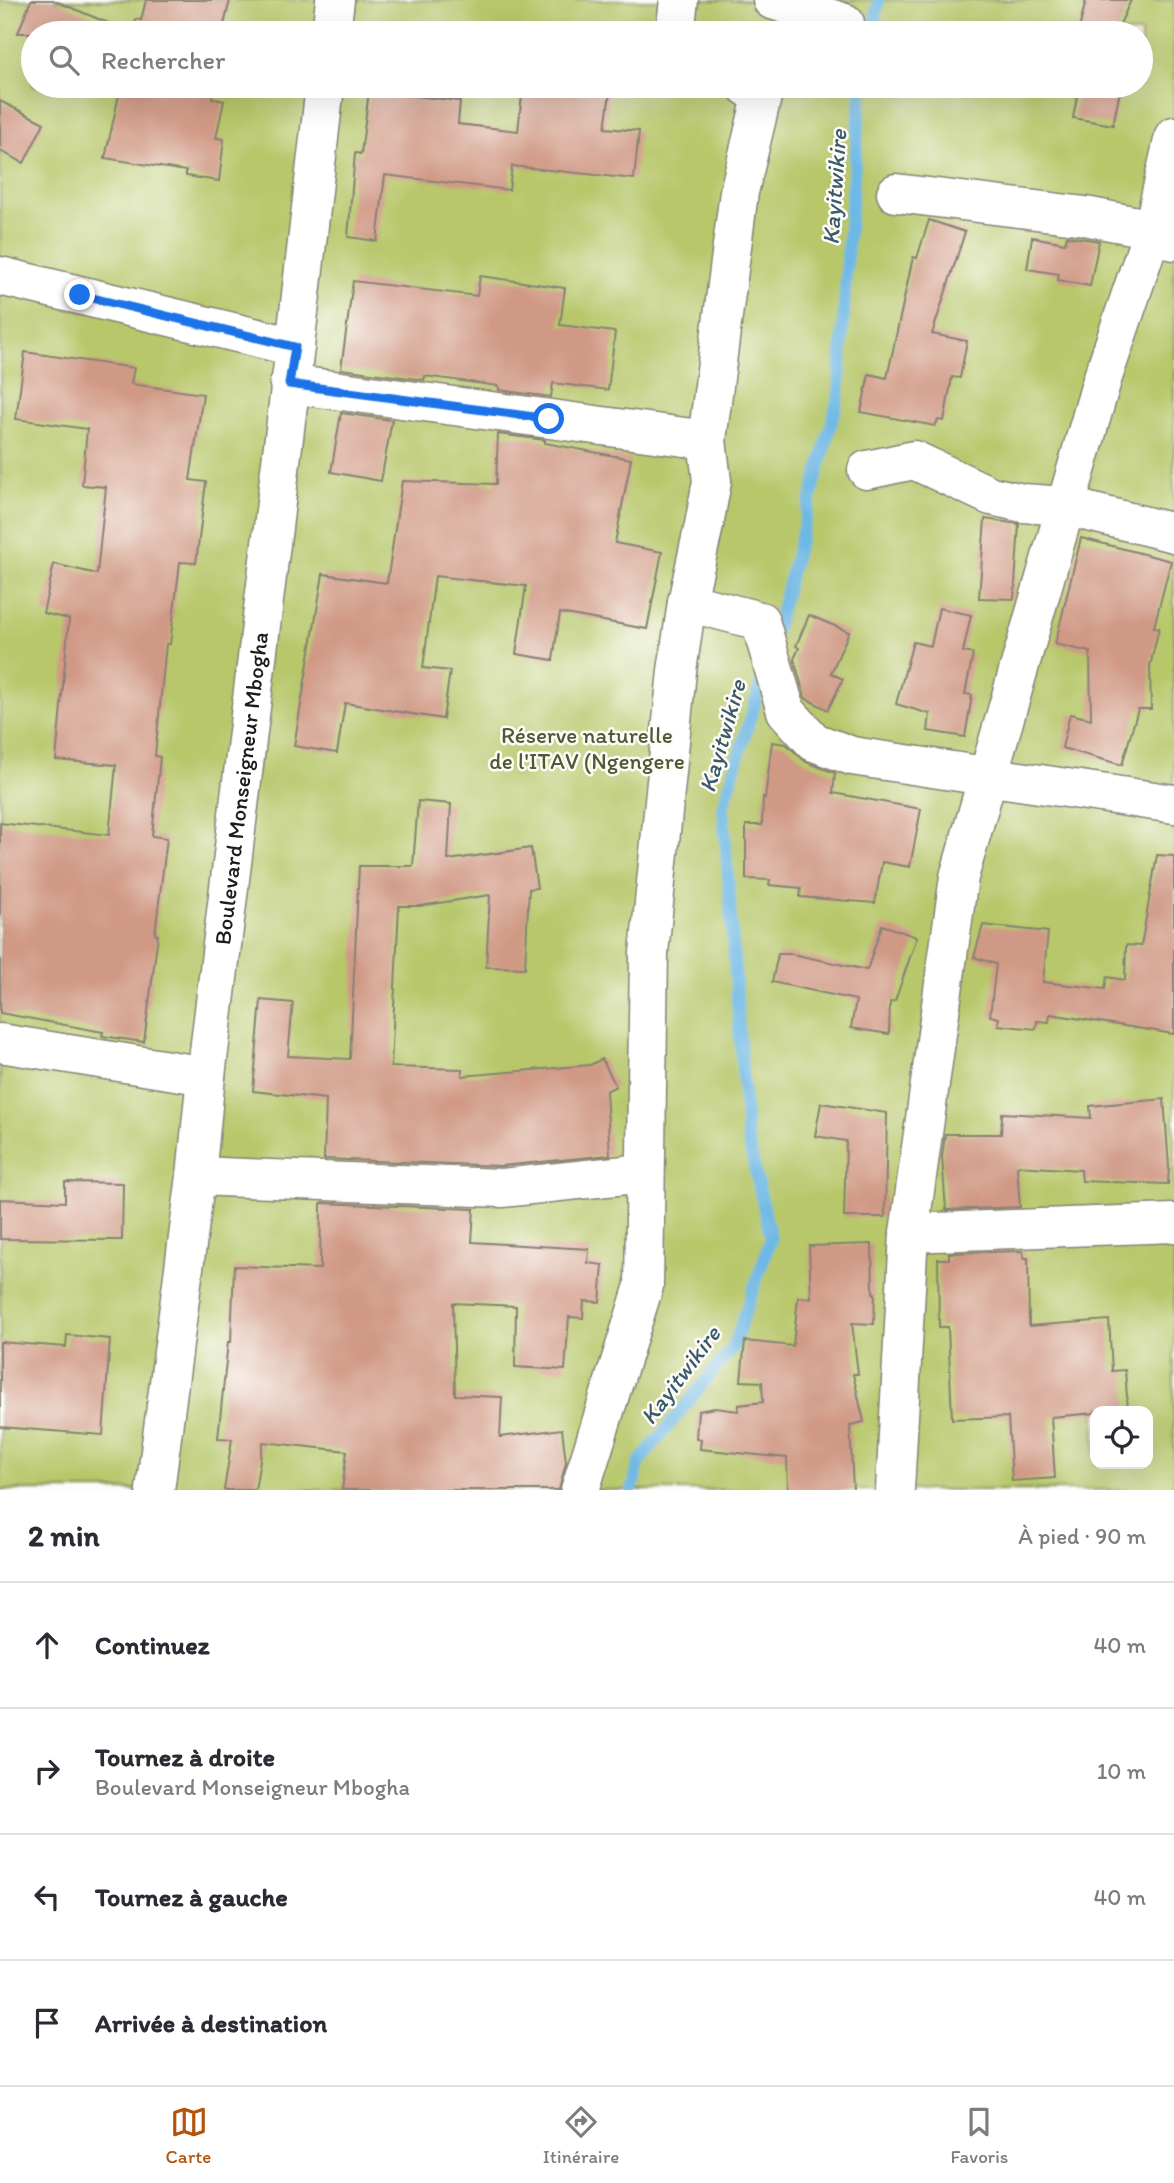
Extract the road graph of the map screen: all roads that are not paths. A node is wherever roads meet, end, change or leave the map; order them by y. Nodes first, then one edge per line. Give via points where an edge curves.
1 (335, 0) edge
2 (679, 0) edge
3 (772, 0) edge
4 (332, 21) edge
5 (677, 21) edge
6 (839, 21) edge
7 (324, 98) edge
8 (762, 98) edge
9 (1174, 136) edge
10 (896, 193) dead end
11 (1164, 235) edge
12 (0, 276) edge
13 (295, 347) junction
14 (289, 384) junction
15 (707, 440) junction
16 (867, 470) dead end
17 (1065, 506) junction
18 (1174, 533) edge
19 (687, 602) junction
20 (986, 775) junction
21 (1174, 804) edge
22 (0, 1043) edge
23 (206, 1076) junction
24 (644, 1173) junction
25 (196, 1176) junction
26 (1174, 1223) edge
27 (909, 1233) junction
28 (155, 1490) edge
29 (580, 1490) edge
30 (895, 1490) edge

1 - 4 street
2 - 5 street
3 - 6 street
7 - 13 street, Boulevard Monseigneur Mbogha
8 - 15 street via 739,192
9 - 11 street
10 - 11 street via 1085,216
11 - 17 street via 1102,380
12 - 13 street
13 - 14 street, Boulevard Monseigneur Mbogha
14 - 15 street
14 - 23 street, Boulevard Monseigneur Mbogha
15 - 19 street via 712,481
16 - 17 street via 914,460 991,496
17 - 18 street
17 - 20 street
19 - 20 street via 760,621 786,711 814,742 852,757
19 - 24 street via 649,954
20 - 21 street
20 - 27 street via 959,877
22 - 23 street
23 - 25 street, Boulevard Monseigneur Mbogha
24 - 25 street via 502,1188
24 - 29 street via 644,1286
25 - 28 street, Boulevard Monseigneur Mbogha
26 - 27 street
27 - 30 street

